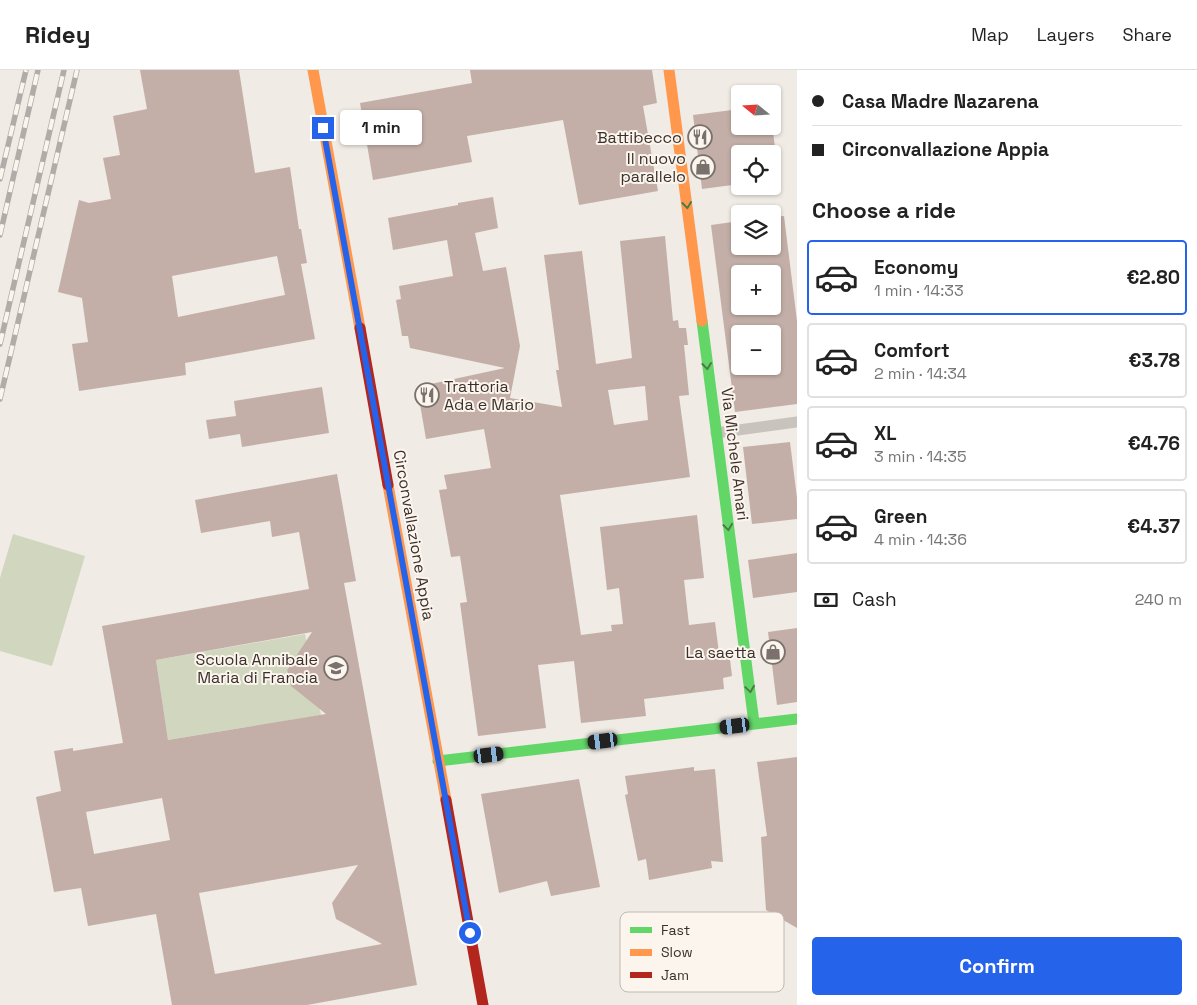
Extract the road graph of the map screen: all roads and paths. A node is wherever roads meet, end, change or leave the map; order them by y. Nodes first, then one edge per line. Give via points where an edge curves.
1 (313, 70) edge
2 (669, 70) edge
3 (797, 422) edge
4 (716, 434) junction
5 (797, 719) edge
6 (754, 723) junction
7 (438, 761) junction
8 (483, 1005) edge

1 - 7 street, Circonvallazione Appia
2 -> 4 street, Via Michele Amari
3 - 4 lane
4 -> 6 street, Via Michele Amari
5 - 6 street
6 - 7 street
7 - 8 street, Circonvallazione Appia

